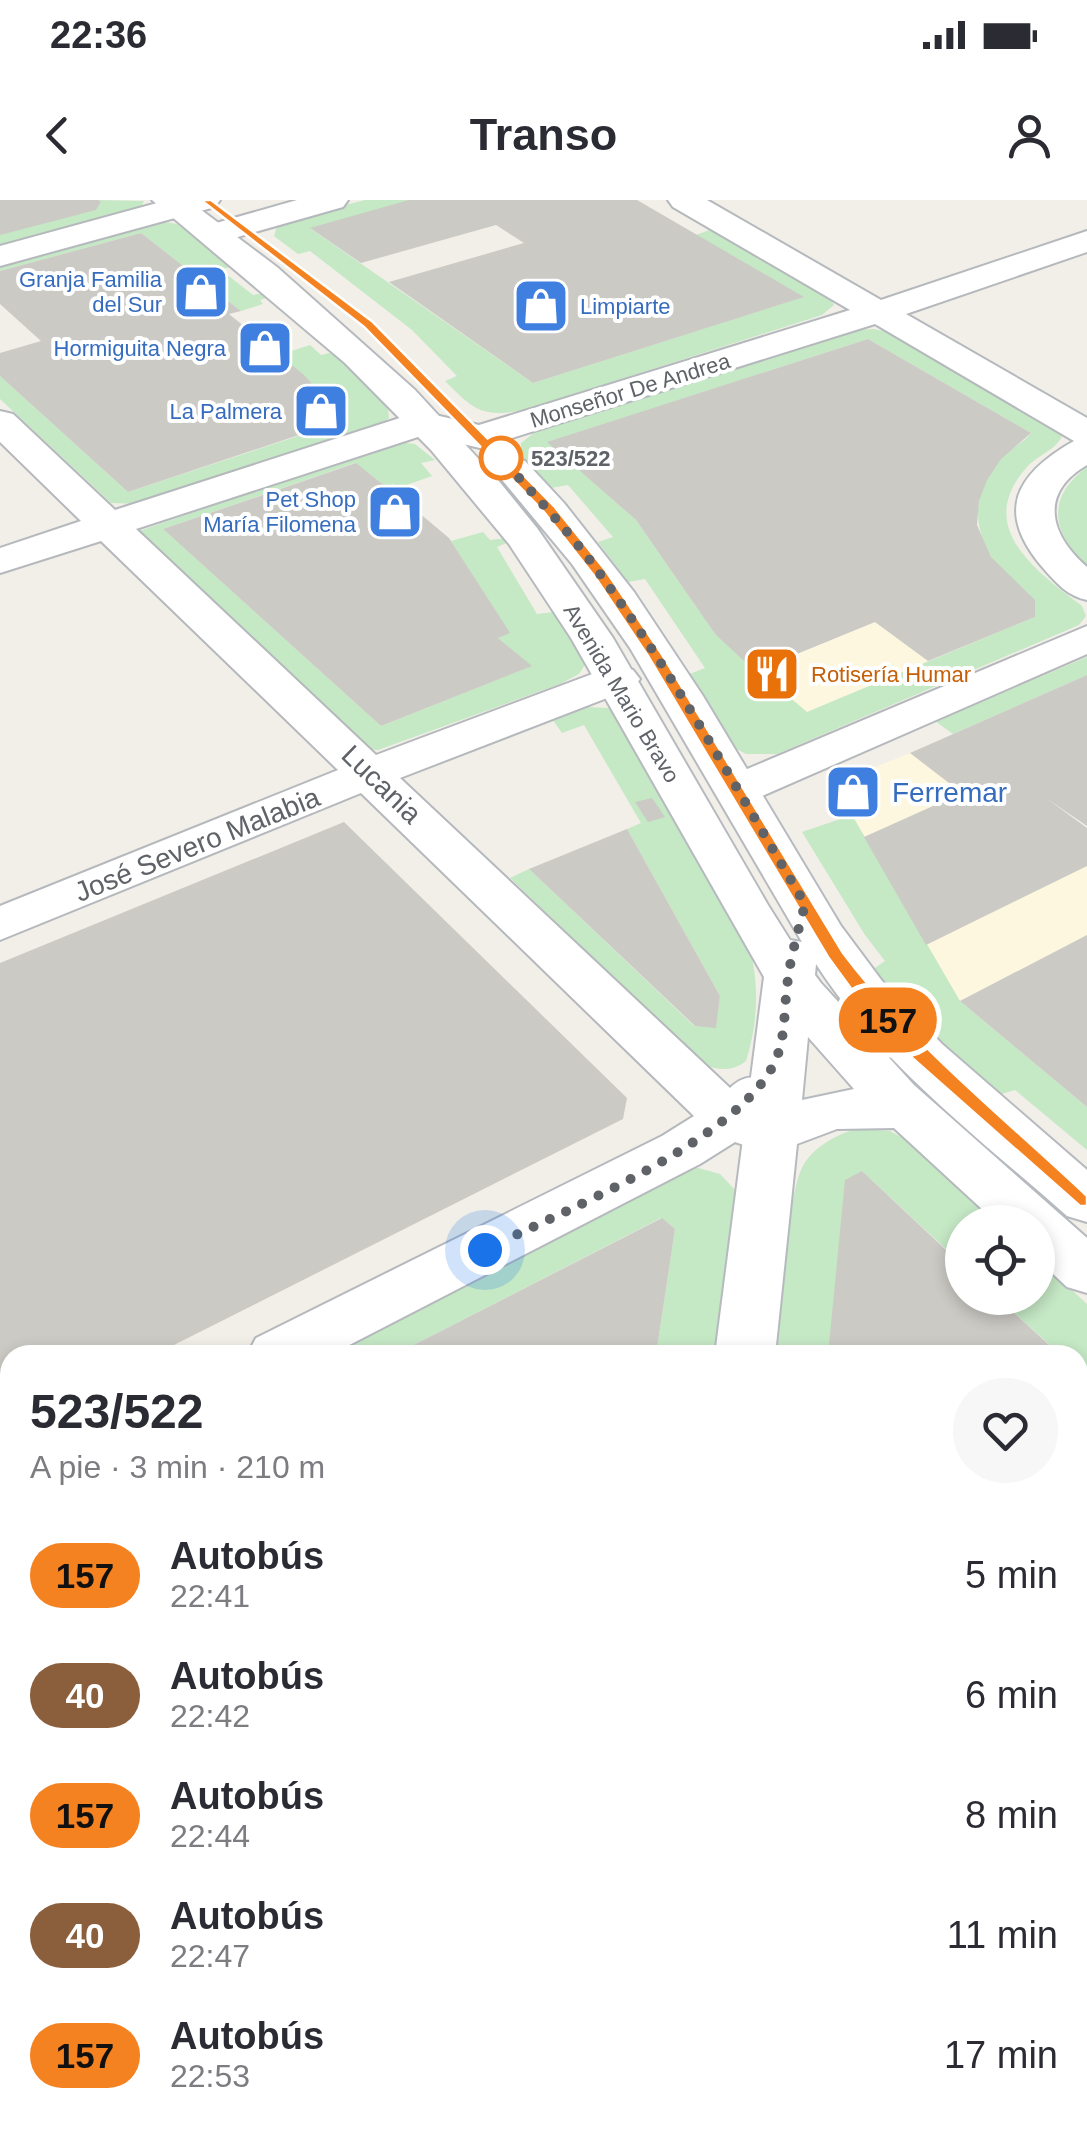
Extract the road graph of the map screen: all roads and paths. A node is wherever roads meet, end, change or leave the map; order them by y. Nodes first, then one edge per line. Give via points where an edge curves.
1 (332, 200) edge
2 (684, 200) edge
3 (201, 211) edge
4 (1087, 240) edge
5 (0, 256) edge
6 (879, 312) junction
7 (0, 422) edge
8 (422, 423) junction
9 (1087, 433) edge
10 (480, 437) junction
11 (1087, 448) edge
12 (107, 527) junction
13 (0, 562) edge
14 (1087, 588) edge
15 (1087, 639) edge
16 (618, 680) junction
17 (370, 773) junction
18 (737, 790) junction
19 (805, 904) junction
20 (0, 924) edge
21 (788, 974) junction
22 (908, 1112) junction
23 (750, 1126) junction
24 (1087, 1201) edge
25 (1013, 1205) edge
26 (1055, 1243) edge
27 (1087, 1272) edge
28 (297, 1345) edge
29 (746, 1345) edge

1 - 3 street
2 - 6 street
3 - 5 street
3 - 8 street, Avenida Mario Bravo
3 - 10 street, Avenida Mario Bravo via 368,324
4 - 6 street, Monseñor De Andrea
6 - 9 street
6 - 10 street, Monseñor De Andrea
7 - 12 street, Lucania
8 - 10 street
8 - 12 street
8 - 16 street, Avenida Mario Bravo via 524,538
10 - 18 street, Avenida Mario Bravo via 601,574
11 - 14 street via 1051,470 1032,506 1054,556
12 - 13 street
12 - 17 street, Lucania
15 - 18 street
16 - 17 street, José Severo Malabia
16 - 21 street, Avenida Mario Bravo
17 - 20 street, José Severo Malabia
17 - 23 street, Lucania
18 - 19 street, Avenida Mario Bravo
19 - 21 street
19 - 24 street, Avenida Mario Bravo via 869,1000 916,1051
21 - 22 street, Avenida Mario Bravo via 830,1030
21 - 23 street via 779,1052
22 - 23 street via 871,1106 822,1110
22 - 25 street, Avenida Mario Bravo
23 - 28 street via 681,1150
23 - 29 street
26 - 27 street, Avenida Mario Bravo

